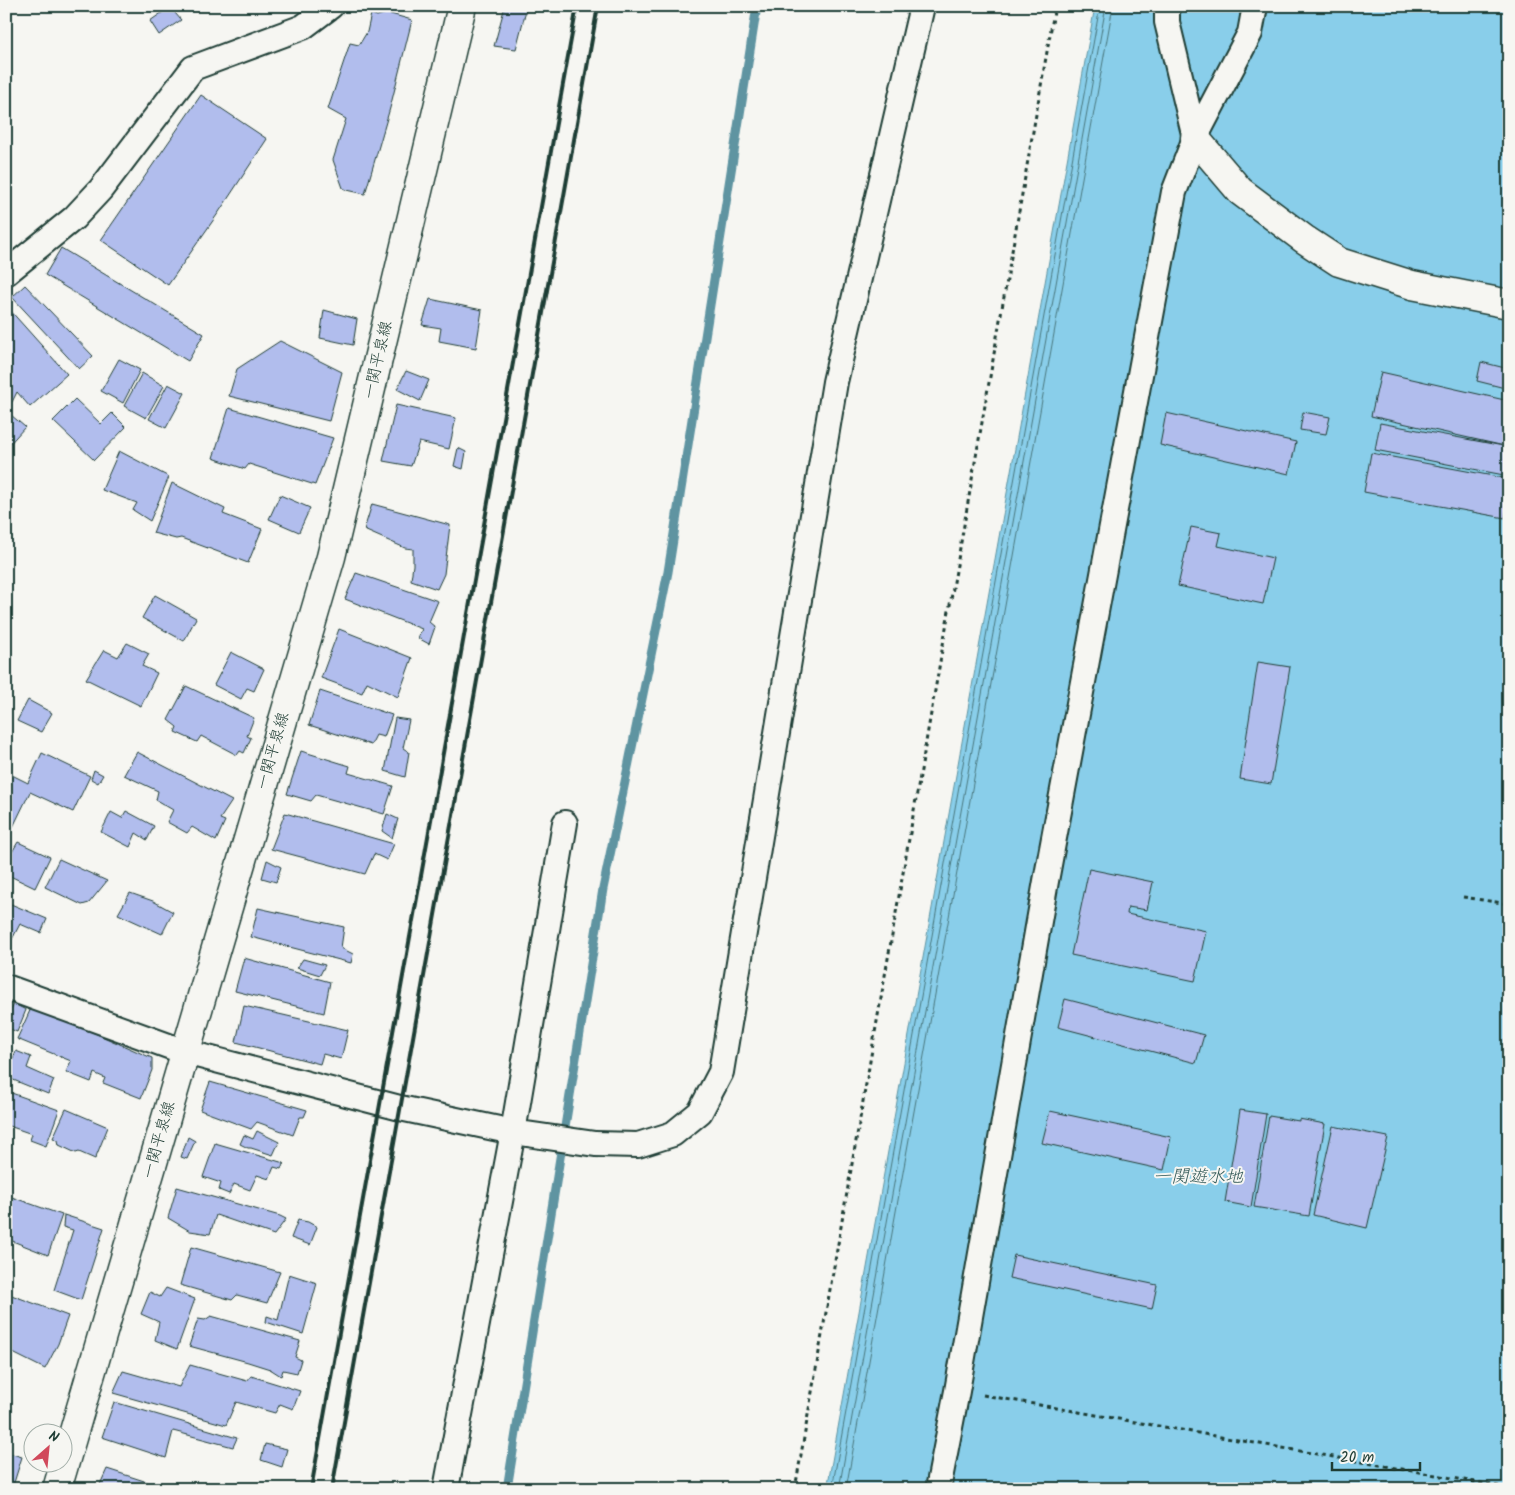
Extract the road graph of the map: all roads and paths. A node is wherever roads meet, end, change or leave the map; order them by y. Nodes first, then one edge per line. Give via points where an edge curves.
1 (331, 6) edge
2 (462, 6) edge
3 (922, 6) edge
4 (1054, 6) edge
5 (1167, 6) edge
6 (1255, 6) edge
7 (1195, 138) junction
8 (6, 273) edge
9 (1509, 304) edge
10 (565, 822) dead end
11 (1463, 896) dead end
12 (1509, 904) edge
13 (6, 987) edge
14 (185, 1052) junction
15 (513, 1132) junction
16 (957, 1391) junction
17 (1509, 1488) edge
18 (56, 1489) edge
19 (446, 1489) edge
20 (794, 1489) edge
21 (938, 1489) edge

1 - 8 street via 303,26 193,68 101,190 74,218
2 - 14 main road, 一関平泉線 via 331,556
3 - 15 street via 835,382 721,1072 700,1112 674,1134 638,1145 595,1144
4 - 20 path
5 - 7 street via 1167,22
6 - 7 street via 1250,33
7 - 9 main road via 1240,191 1339,262 1412,285
7 - 16 street via 1172,202 1046,881
10 - 15 street
11 - 12 path
13 - 14 street
14 - 15 street via 400,1108
14 - 18 main road, 一関平泉線
15 - 19 street
16 - 17 path
16 - 21 street

